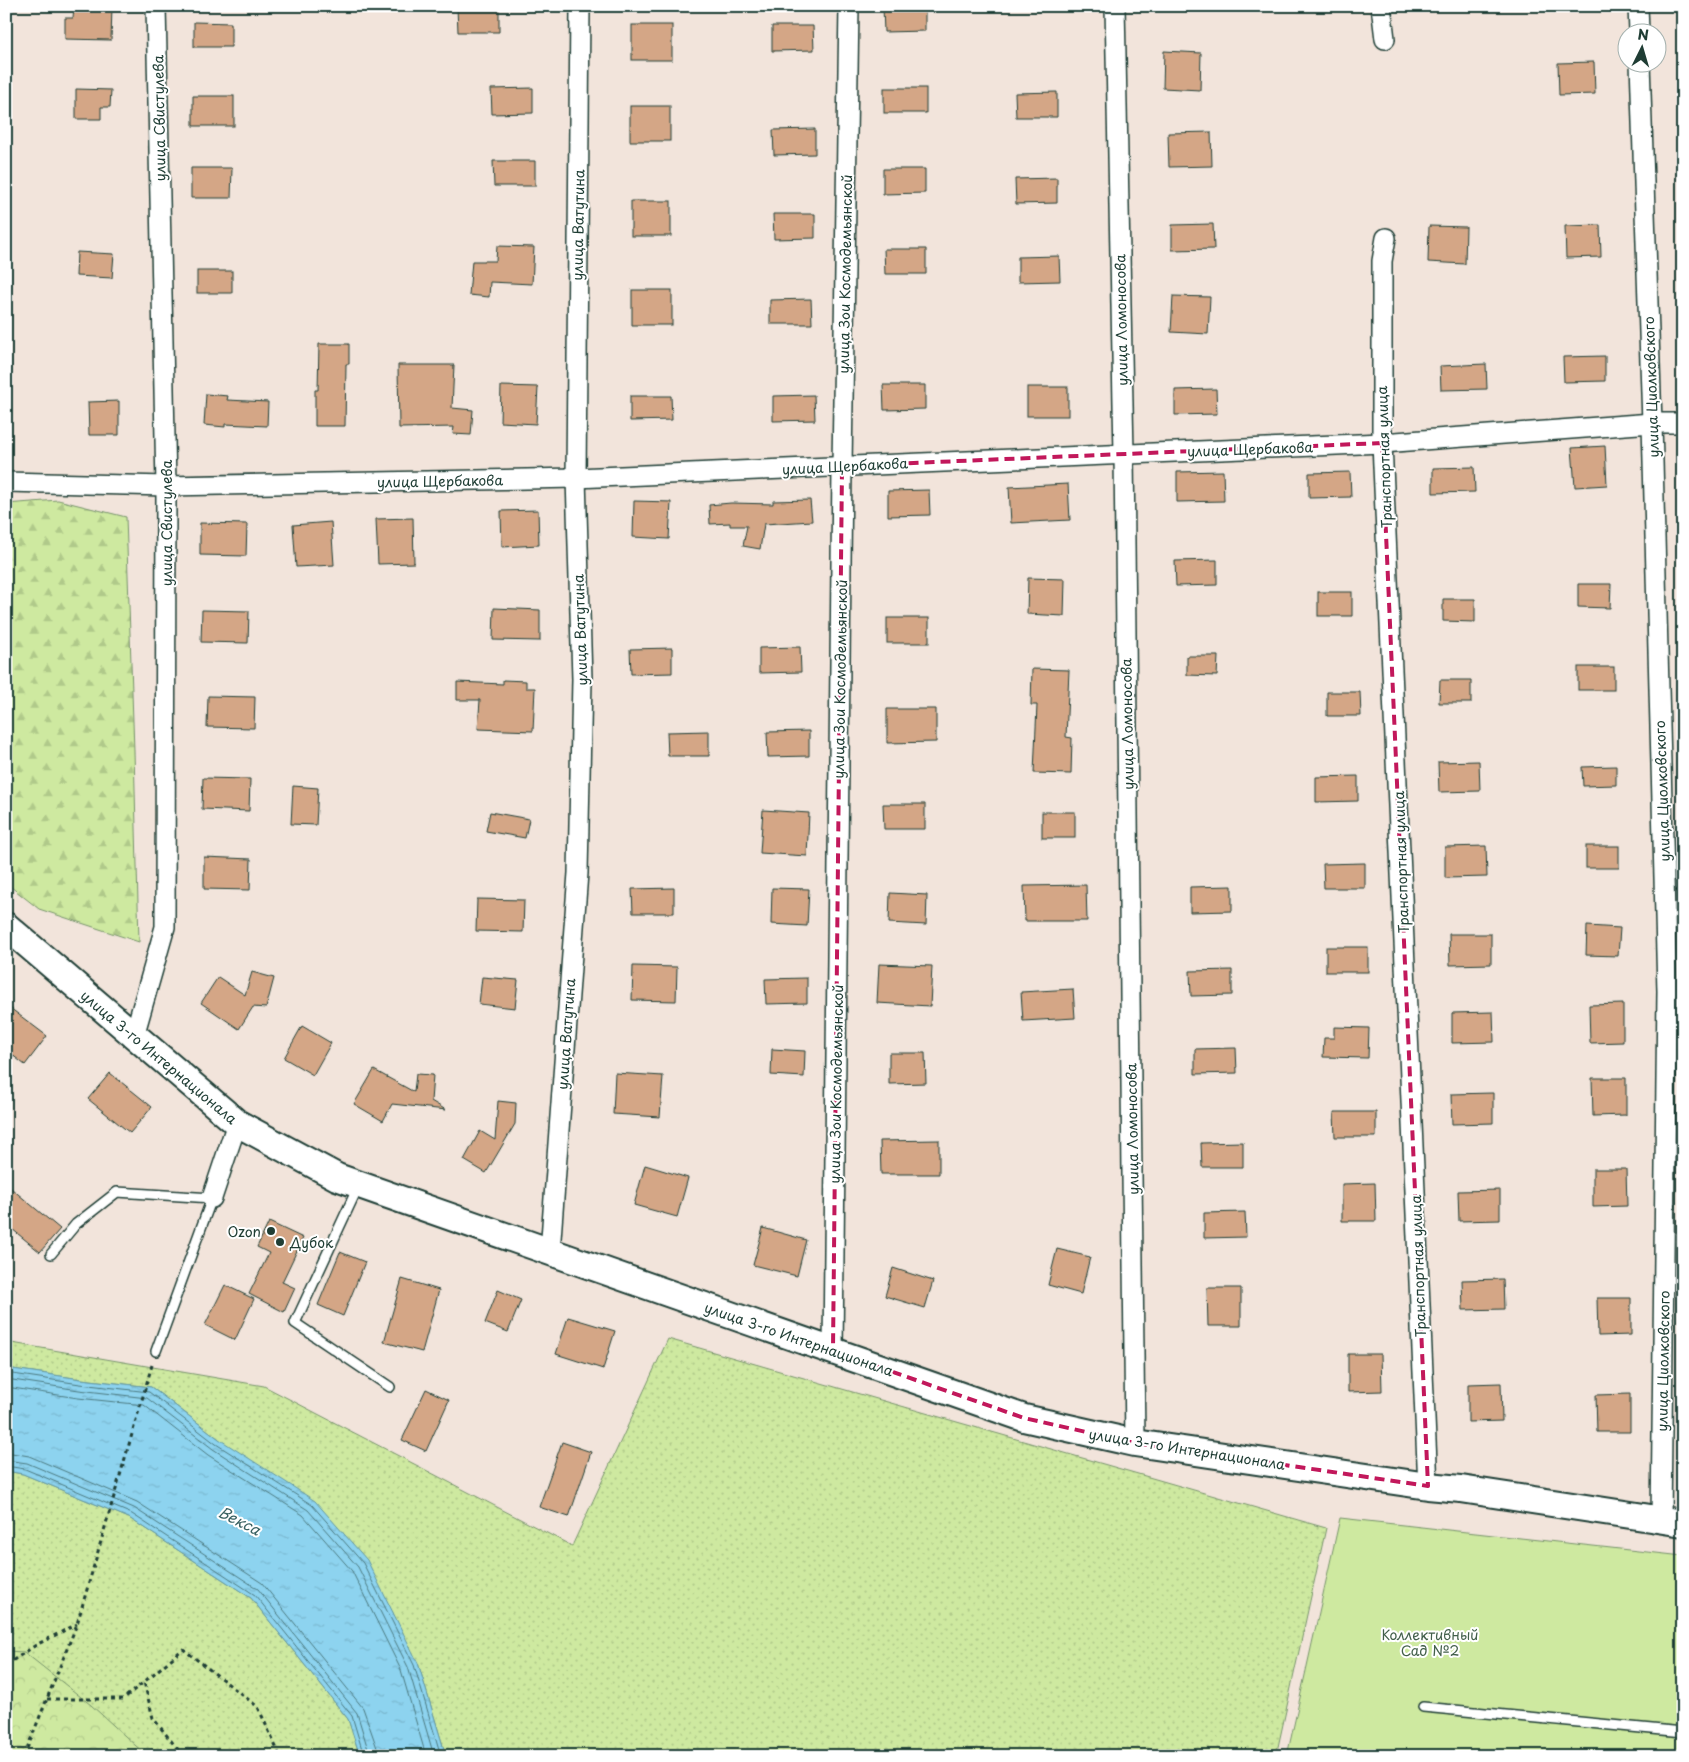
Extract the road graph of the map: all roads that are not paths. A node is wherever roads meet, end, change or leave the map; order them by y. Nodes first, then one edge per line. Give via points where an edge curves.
1 (156, 6) edge
2 (580, 6) edge
3 (849, 6) edge
4 (1115, 6) edge
5 (1381, 6) edge
6 (1638, 6) edge
7 (1639, 22) edge
8 (1385, 40) dead end
9 (1640, 72) edge
10 (1386, 238) dead end
11 (1652, 423) junction
12 (1683, 423) edge
13 (1382, 443) junction
14 (1124, 454) junction
15 (842, 466) junction
16 (576, 478) junction
17 (6, 482) edge
18 (166, 486) junction
19 (6, 926) edge
20 (1675, 991) edge
21 (134, 1036) junction
22 (237, 1123) junction
23 (359, 1185) junction
24 (212, 1198) junction
25 (550, 1252) junction
26 (51, 1254) dead end
27 (156, 1351) road end
28 (833, 1351) junction
29 (390, 1387) dead end
30 (1135, 1443) junction
31 (1428, 1486) junction
32 (1672, 1522) edge
33 (1423, 1707) dead end
34 (1683, 1732) edge

1 - 18 street, улица Свистулева
2 - 16 street, улица Ватутина
3 - 15 street, улица Зои Космодемьянской
4 - 14 street, улица Ломоносова
5 - 8 street
6 - 7 street
9 - 11 street, улица Циолковского
10 - 13 street, Транспортная улица via 1382,261
11 - 12 street, улица Щербакова
11 - 13 street, улица Щербакова
11 - 20 street, улица Циолковского
13 - 14 street, улица Щербакова
13 - 31 street, Транспортная улица
14 - 15 street, улица Щербакова
14 - 30 street, улица Ломоносова
15 - 16 street, улица Щербакова
15 - 28 street, улица Зои Космодемьянской
16 - 18 street, улица Щербакова
16 - 25 street, улица Ватутина via 582,679 578,873
17 - 18 street, улица Щербакова
18 - 21 street, улица Свистулева via 165,927
19 - 21 main road, улица 3-го Интернационала
20 - 32 street, улица Циолковского
21 - 22 main road, улица 3-го Интернационала
22 - 23 main road, улица 3-го Интернационала via 337,1177
22 - 24 street
23 - 25 main road, улица 3-го Интернационала
23 - 29 lane via 295,1323
24 - 26 lane via 117,1192 76,1224
24 - 27 lane
25 - 28 main road, улица 3-го Интернационала
28 - 30 main road, улица 3-го Интернационала via 1024,1418
30 - 31 main road, улица 3-го Интернационала
31 - 32 main road, улица 3-го Интернационала
33 - 34 lane

